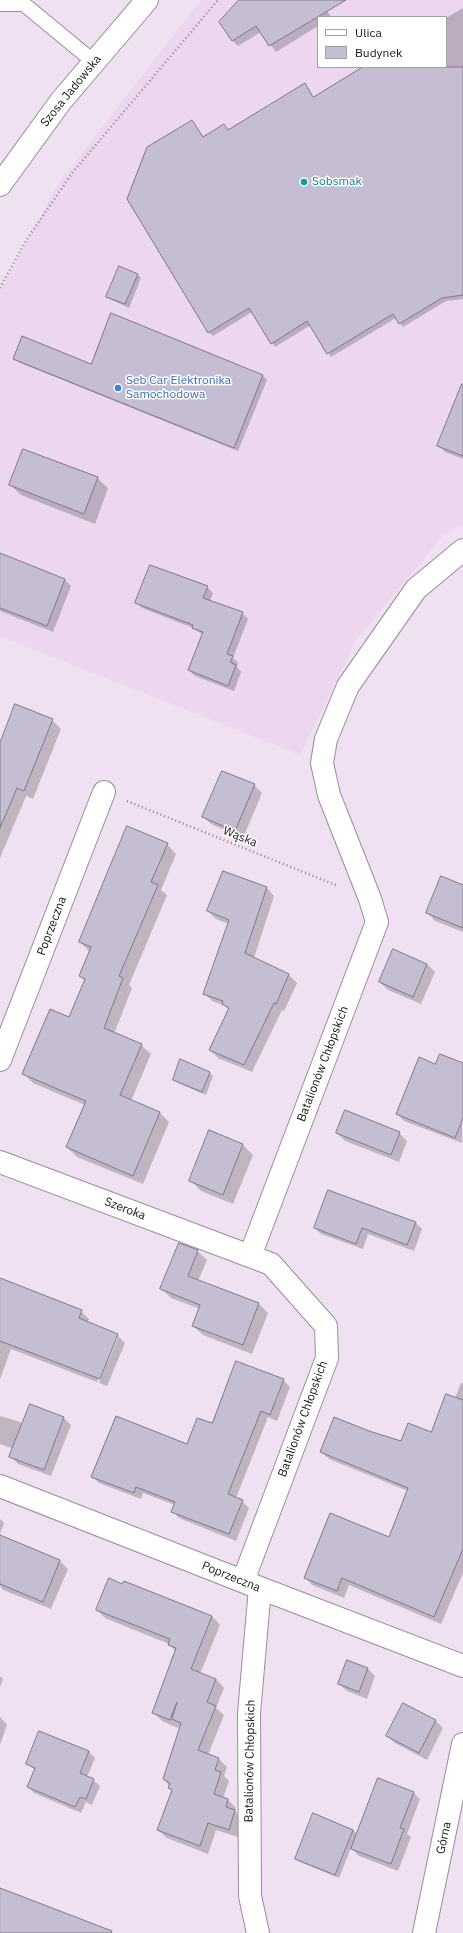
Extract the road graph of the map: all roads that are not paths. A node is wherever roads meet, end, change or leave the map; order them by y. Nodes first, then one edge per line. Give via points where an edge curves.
1 (147, 0) edge
2 (21, 2) edge
3 (0, 4) edge
4 (94, 62) junction
5 (0, 185) edge
6 (463, 550) edge
7 (104, 792) road end
8 (0, 1060) edge
9 (0, 1162) edge
10 (250, 1256) junction
11 (0, 1486) edge
12 (251, 1585) junction
13 (463, 1666) edge
14 (463, 1744) edge
15 (258, 1933) edge
16 (424, 1933) edge

1 - 4 street, Szosa Jadowska
2 - 3 lane
2 - 4 lane
4 - 5 street, Szosa Jadowska via 56,108
6 - 10 street, Batalionów Chłopskich via 416,589 348,686 326,739 322,763 329,795 377,922
7 - 8 street, Poprzeczna
9 - 10 street, Szeroka
10 - 12 street, Batalionów Chłopskich via 271,1264 326,1326 327,1358
11 - 12 street, Poprzeczna
12 - 13 street, Poprzeczna
12 - 15 street, Batalionów Chłopskich via 250,1896
14 - 16 street, Górna

